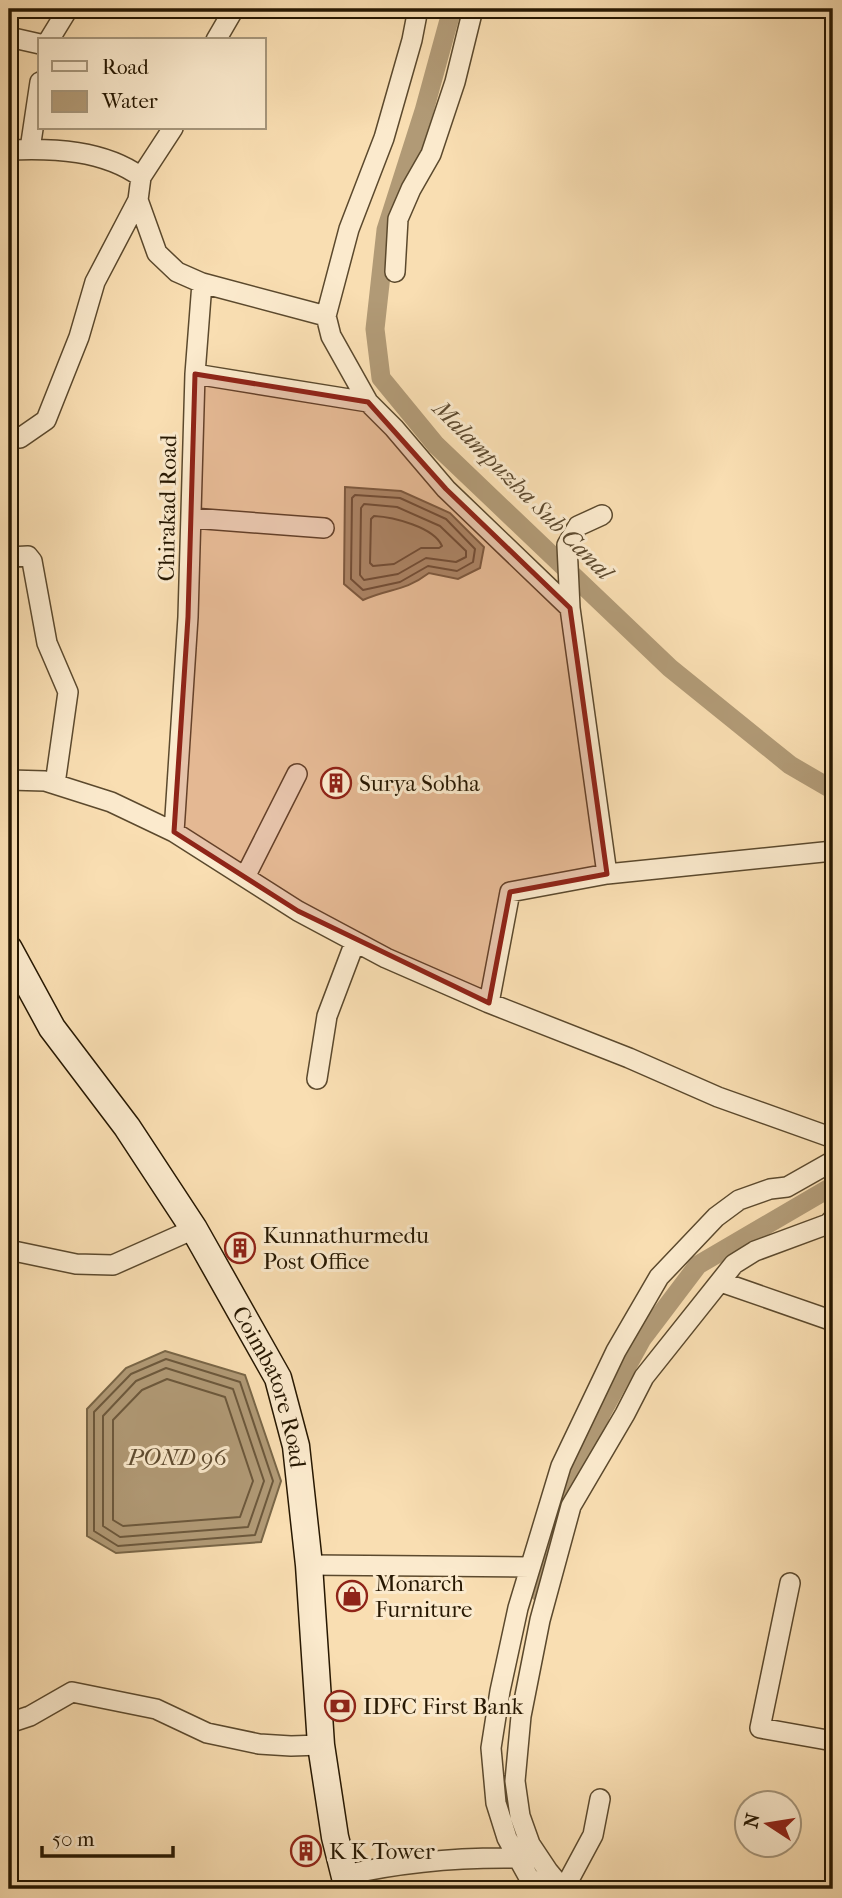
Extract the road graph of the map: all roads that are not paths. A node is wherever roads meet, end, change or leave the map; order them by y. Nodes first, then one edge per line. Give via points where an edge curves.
1 (68, 9) edge
2 (234, 9) edge
3 (418, 9) edge
4 (473, 9) edge
5 (9, 37) edge
6 (50, 38) edge
7 (217, 38) edge
8 (38, 44) edge
9 (38, 95) edge
10 (172, 130) edge
11 (30, 149) junction
12 (9, 150) edge
13 (141, 177) junction
14 (138, 200) junction
15 (395, 272) dead end
16 (202, 283) junction
17 (326, 316) junction
18 (195, 374) junction
19 (368, 402) junction
20 (20, 438) dead end
21 (602, 515) dead end
22 (192, 519) junction
23 (324, 528) dead end
24 (9, 557) edge
25 (570, 608) junction
26 (297, 774) dead end
27 (9, 780) edge
28 (55, 784) junction
29 (174, 832) junction
30 (833, 851) edge
31 (607, 874) junction
32 (245, 877) junction
33 (355, 942) junction
34 (9, 949) edge
35 (489, 1003) junction
36 (317, 1079) dead end
37 (833, 1138) edge
38 (833, 1161) edge
39 (833, 1219) edge
40 (194, 1229) junction
41 (9, 1250) edge
42 (721, 1282) junction
43 (833, 1321) edge
44 (309, 1565) junction
45 (530, 1567) junction
46 (790, 1583) dead end
47 (9, 1723) edge
48 (833, 1741) edge
49 (321, 1745) junction
50 (600, 1799) dead end
51 (518, 1858) junction
52 (346, 1882) edge
53 (539, 1889) edge
54 (564, 1889) edge

1 - 6 street
2 - 7 street
3 - 17 street via 384,138 349,229
4 - 15 street via 431,154 398,219
5 - 8 street
9 - 11 street
10 - 13 street
11 - 12 street
11 - 13 street via 106,158
13 - 14 street
14 - 16 street via 157,253 177,272
14 - 20 street via 95,282 46,420
16 - 17 street
16 - 18 street, Chirakad Road
17 - 19 street via 331,336
18 - 19 street
18 - 22 street, Chirakad Road
19 - 25 street via 446,489
21 - 25 street via 578,526 566,545
22 - 23 street
22 - 29 street, Chirakad Road
24 - 28 street via 28,556 32,561 47,643 68,692
25 - 31 street
26 - 32 street
27 - 28 street
28 - 29 street via 111,802
29 - 32 street
30 - 31 street
31 - 35 street via 510,892
32 - 33 street
33 - 35 street
33 - 36 street via 327,1016
34 - 40 main road, Coimbatore Road via 52,1028 127,1127
35 - 37 street via 718,1097
38 - 45 street via 787,1187 739,1200 716,1217 659,1277 616,1351 561,1466
39 - 42 street via 755,1251 734,1264
40 - 41 street via 113,1265 76,1264
40 - 44 main road, Coimbatore Road via 278,1378 296,1446
42 - 43 street
42 - 54 street via 644,1377 571,1506 540,1620 515,1781 530,1844
44 - 45 street
44 - 49 main road, Coimbatore Road
45 - 51 street via 491,1748 496,1802
46 - 48 street via 760,1728
47 - 49 street via 72,1692 156,1709 207,1733 259,1744
49 - 52 main road, Coimbatore Road
50 - 54 street via 593,1835
51 - 52 street via 426,1860 385,1866
51 - 53 street

